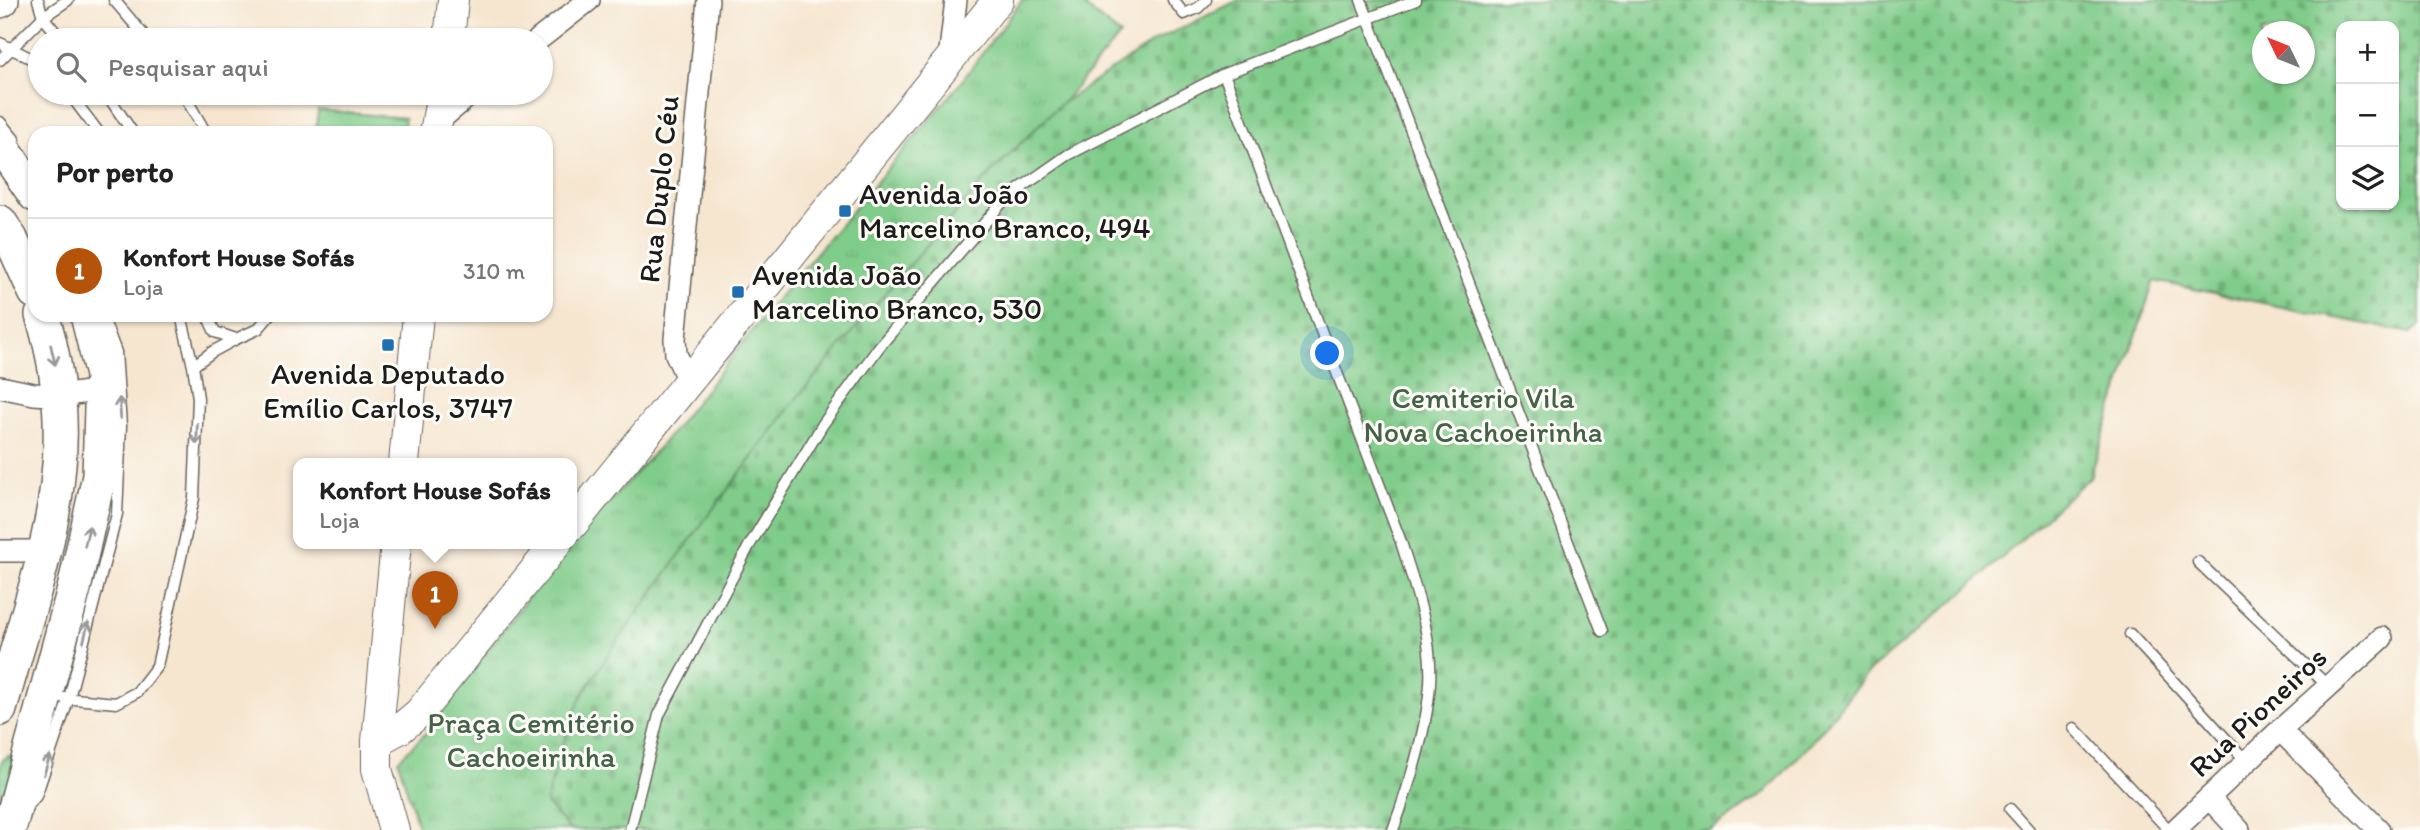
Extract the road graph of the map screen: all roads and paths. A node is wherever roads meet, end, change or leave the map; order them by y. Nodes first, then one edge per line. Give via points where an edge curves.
1 (38, 0) edge
2 (68, 0) edge
3 (114, 0) edge
4 (453, 0) edge
5 (589, 0) edge
6 (708, 0) edge
7 (956, 0) edge
8 (998, 0) edge
9 (1173, 0) edge
10 (1206, 0) edge
11 (1361, 0) edge
12 (1416, 0) edge
13 (43, 17) junction
14 (1368, 19) junction
15 (32, 28) edge
16 (52, 28) edge
17 (138, 28) edge
18 (450, 28) edge
19 (553, 28) edge
20 (28, 32) edge
21 (0, 43) edge
22 (12, 49) junction
23 (28, 57) edge
24 (949, 59) junction
25 (0, 60) edge
26 (1224, 74) junction
27 (78, 105) edge
28 (114, 105) edge
29 (190, 105) edge
30 (440, 105) edge
31 (459, 105) edge
32 (0, 122) edge
33 (94, 126) edge
34 (128, 126) edge
35 (202, 126) edge
36 (435, 126) edge
37 (437, 126) edge
38 (9, 144) edge
39 (28, 181) edge
40 (0, 222) edge
41 (28, 277) edge
42 (44, 322) edge
43 (89, 322) edge
44 (105, 322) edge
45 (183, 322) edge
46 (210, 322) edge
47 (264, 322) edge
48 (417, 322) edge
49 (236, 339) junction
50 (193, 366) junction
51 (688, 381) junction
52 (0, 387) edge
53 (102, 390) junction
54 (60, 396) junction
55 (404, 458) edge
56 (577, 519) edge
57 (395, 549) edge
58 (552, 549) edge
59 (0, 551) edge
60 (47, 551) junction
61 (2198, 562) dead end
62 (1602, 631) dead end
63 (2130, 634) dead end
64 (2382, 638) dead end
65 (2328, 686) junction
66 (24, 697) edge
67 (2074, 728) dead end
68 (2280, 730) junction
69 (377, 741) junction
70 (2247, 762) junction
71 (2209, 798) junction
72 (2010, 809) dead end
73 (11, 826) edge
74 (394, 830) edge
75 (630, 830) edge
76 (1393, 830) edge
77 (2029, 830) edge
78 (2169, 830) edge
79 (2175, 830) edge
80 (2239, 830) edge
81 (2379, 830) edge

1 - 13 lane
2 - 13 lane
3 - 17 lane
4 - 18 street
5 - 19 street
6 - 51 street, Rua Duplo Céu via 675,339 678,361
7 - 24 street
8 - 24 street
9 - 10 lane via 1185,14
11 - 14 lane
12 - 14 lane
13 - 15 lane
13 - 16 lane
14 - 26 lane
14 - 62 lane
20 - 22 lane
21 - 22 lane
22 - 23 lane
22 - 25 lane
24 - 51 street
26 - 75 lane via 1068,155 1005,199 879,347 823,424 709,617 659,715
26 - 76 lane via 1421,606 1430,683 1418,746
27 - 33 lane
28 - 34 lane
29 - 35 lane
30 - 36 street
31 - 37 street
32 - 38 lane
38 - 39 main road
40 - 41 main road
42 -> 54 main road
43 - 53 main road
66 -> 44 lane via 117,514 118,376 116,352
45 - 50 lane
46 - 49 lane via 215,332
47 - 49 lane
48 - 55 street
49 - 50 lane
50 -> 66 lane via 198,398 194,498 157,666 136,692 116,703
51 - 56 street
52 - 54 street
53 - 54 street
66 -> 53 main road via 88,532 99,475
54 - 60 main road via 62,444
57 - 69 street
58 - 69 street via 419,713
59 - 60 street
60 - 66 main road
61 - 65 lane
63 - 70 lane
64 - 65 street, Rua Pioneiros
65 - 68 street, Rua Pioneiros
73 -> 66 main road
67 - 78 lane
68 - 70 street, Rua Pioneiros
68 - 81 street
69 - 74 street via 377,769
70 - 71 street, Rua Pioneiros
71 - 79 street, Rua Pioneiros
71 - 80 street
72 - 77 lane

